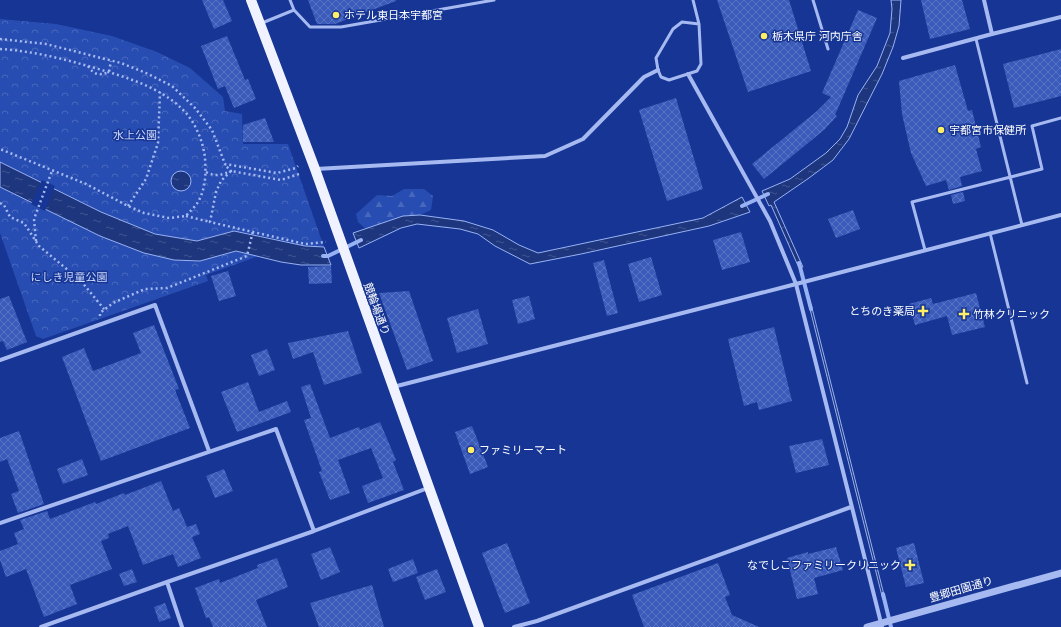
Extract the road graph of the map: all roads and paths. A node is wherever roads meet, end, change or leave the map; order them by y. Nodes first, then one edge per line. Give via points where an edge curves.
1 (251, 0) edge
2 (290, 0) edge
3 (494, 0) edge
4 (693, 0) edge
5 (813, 0) edge
6 (984, 0) edge
7 (294, 10) junction
8 (1061, 17) edge
9 (260, 24) junction
10 (699, 24) junction
11 (992, 34) junction
12 (0, 39) edge
13 (976, 39) junction
14 (0, 49) edge
15 (828, 49) dead end
16 (903, 58) dead end
17 (111, 61) junction
18 (87, 66) junction
19 (658, 70) junction
20 (109, 72) junction
21 (688, 74) junction
22 (160, 92) junction
23 (1061, 118) edge
24 (0, 149) edge
25 (225, 164) junction
26 (298, 166) dead end
27 (315, 169) junction
28 (52, 170) junction
29 (231, 171) junction
30 (206, 172) junction
31 (299, 174) dead end
32 (1010, 178) junction
33 (0, 203) edge
34 (128, 206) junction
35 (1061, 215) edge
36 (186, 216) junction
37 (210, 222) junction
38 (1022, 225) junction
39 (253, 231) junction
40 (990, 233) junction
41 (36, 241) junction
42 (326, 242) dead end
43 (925, 250) junction
44 (796, 284) junction
45 (104, 310) junction
46 (101, 325) junction
47 (0, 360) edge
48 (1027, 383) dead end
49 (392, 387) junction
50 (209, 451) junction
51 (429, 488) junction
52 (851, 507) junction
53 (0, 523) edge
54 (314, 532) junction
55 (1061, 573) edge
56 (167, 582) junction
57 (881, 625) edge
58 (41, 627) edge
59 (182, 627) edge
60 (479, 627) edge
61 (514, 627) edge
62 (867, 627) edge

1 - 9 main road, 競輪場通り
2 - 7 lane
3 - 7 lane via 341,27 310,27
4 - 10 lane
5 - 15 lane
6 - 11 street
7 - 9 lane
8 - 11 street
9 - 27 main road, 競輪場通り
10 - 19 lane via 682,22 673,29 656,58
10 - 21 lane via 701,64 697,71
11 - 13 street
12 - 17 path via 46,44
13 - 16 street
13 - 32 lane
14 - 18 path via 56,57
17 - 20 path
17 - 25 path via 146,73 172,86 195,108 212,130
18 - 20 path
18 - 20 path via 93,73 100,75
19 - 21 lane via 661,77 669,80
19 - 27 street via 644,77 583,139 545,156
20 - 22 path
21 - 44 street via 770,221
22 - 30 path via 182,108 198,130 204,148
22 - 34 path via 158,143 146,179
23 - 32 lane via 1032,126 1042,169
24 - 28 path
25 - 26 path via 277,174
25 - 29 path
27 - 49 main road, 競輪場通り
28 - 34 path
28 - 41 path via 34,219
29 - 30 path via 222,175 211,175
29 - 31 path via 281,180
29 - 37 path via 221,181 216,192
30 - 36 path via 198,203
32 - 38 lane
32 - 43 lane via 912,202
33 - 41 path via 4,205 10,217 24,223
34 - 36 path via 144,213 169,218
35 - 38 street
36 - 37 path
37 - 39 path
38 - 40 street
39 - 42 path via 305,244
39 - 45 path via 247,256 167,288 145,289 113,303
40 - 43 street
40 - 48 lane
41 - 45 path via 81,281
43 - 44 street
44 - 49 street
44 - 52 street
45 - 46 path via 100,313
46 - 47 street
46 - 50 street via 155,305
49 - 51 main road, 競輪場通り
50 - 53 street
50 - 54 street via 276,429
51 - 54 street
51 - 60 main road, 競輪場通り
52 - 57 street
52 - 61 street via 537,621
54 - 56 street
55 - 57 street, 豊郷田園通り
56 - 58 street
56 - 59 street
57 - 62 street, 豊郷田園通り

